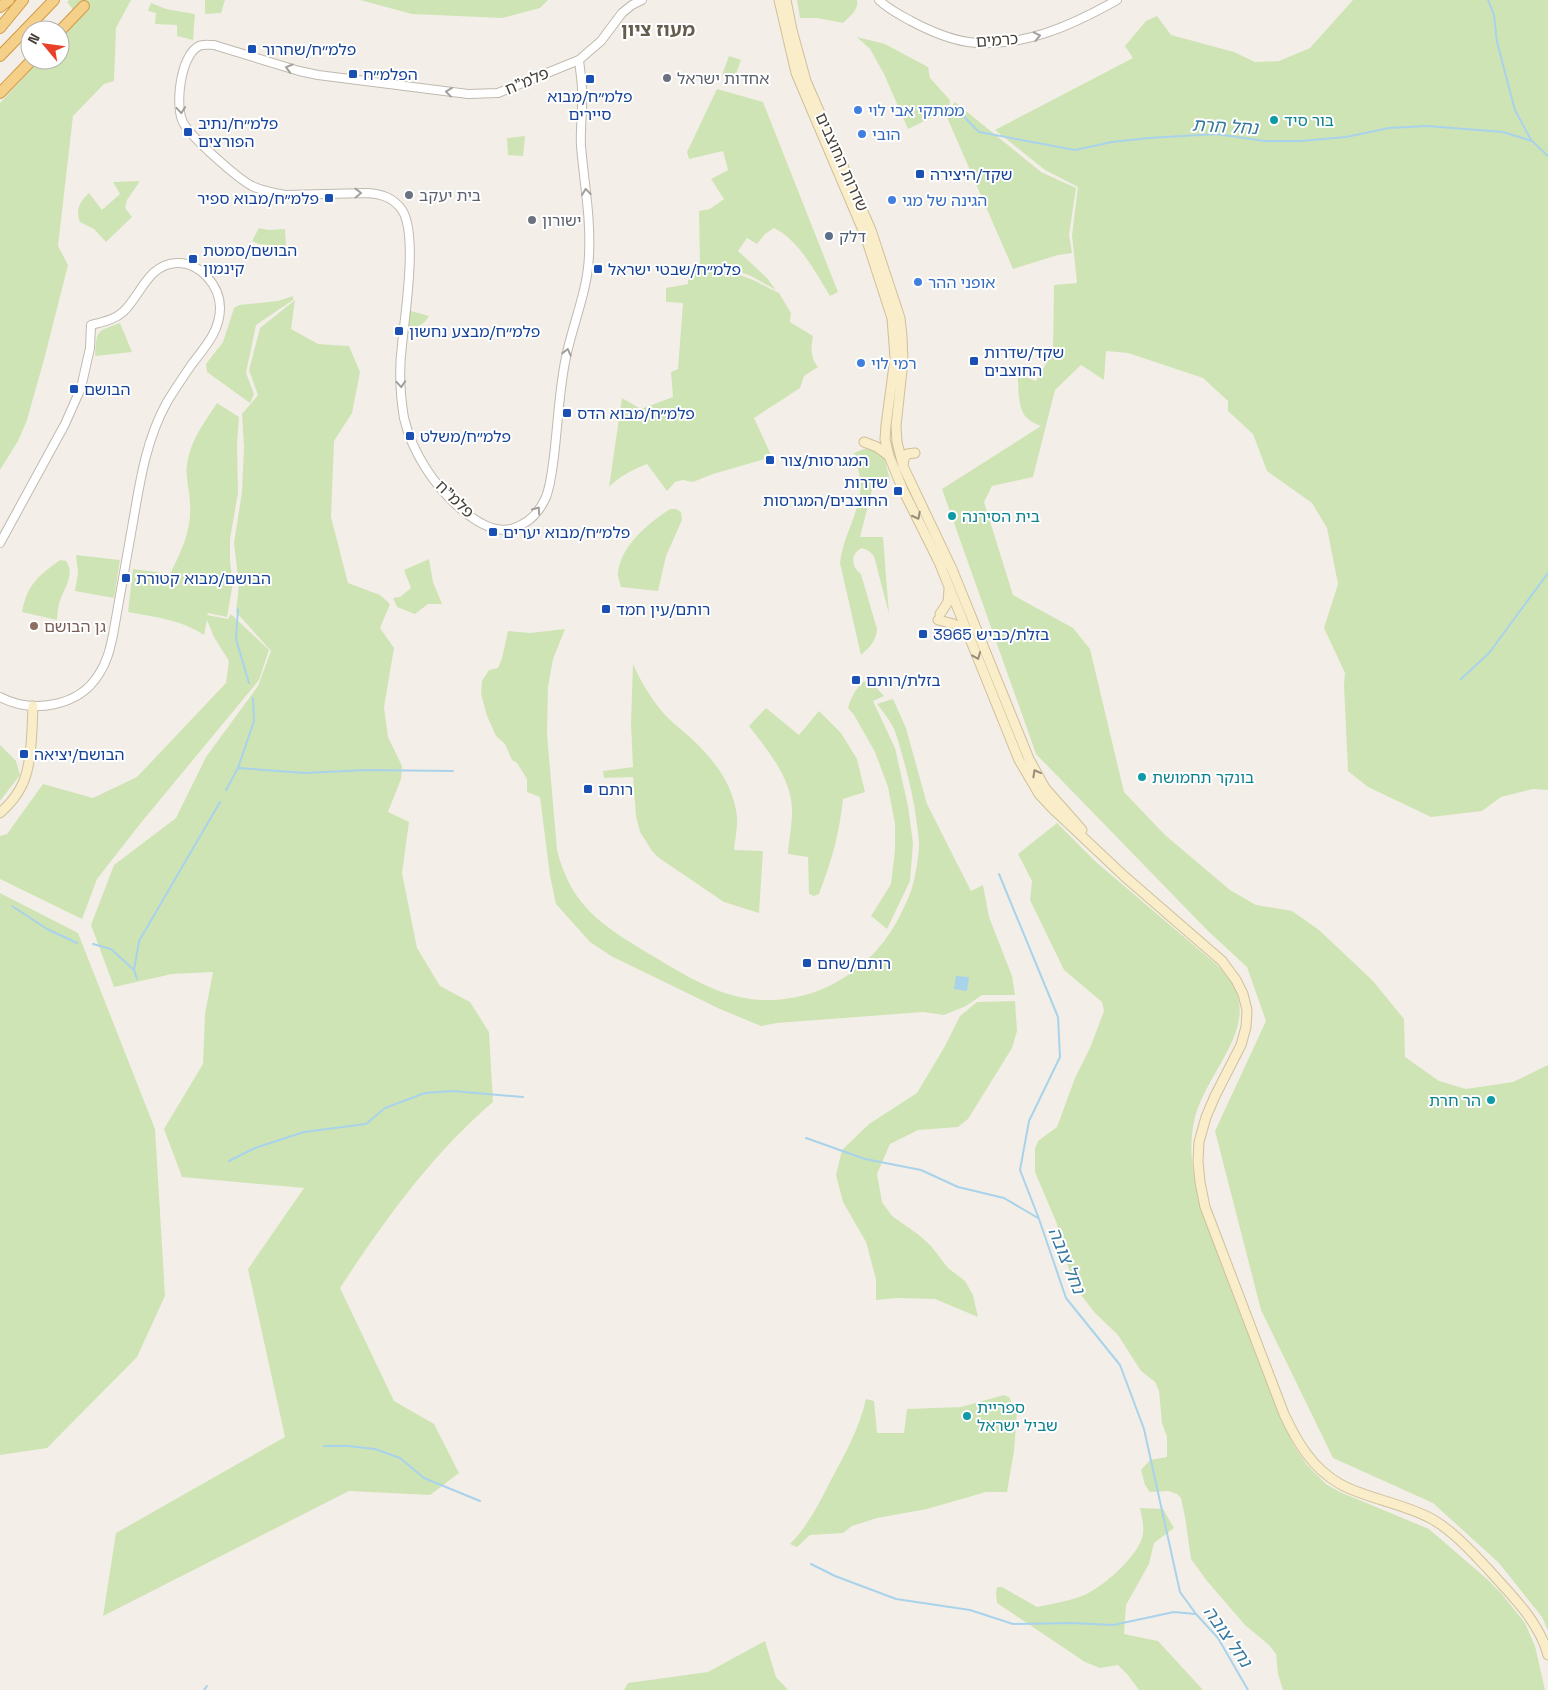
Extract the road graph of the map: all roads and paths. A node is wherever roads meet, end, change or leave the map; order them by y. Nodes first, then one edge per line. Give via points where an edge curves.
1 (9, 0) edge
2 (23, 0) edge
3 (54, 0) edge
4 (642, 0) edge
5 (779, 0) edge
6 (786, 0) edge
7 (878, 0) edge
8 (1117, 0) edge
9 (84, 6) dead end
10 (0, 7) edge
11 (70, 21) edge
12 (0, 28) edge
13 (0, 56) edge
14 (579, 60) junction
15 (22, 70) edge
16 (0, 92) edge
17 (864, 442) dead end
18 (915, 453) dead end
19 (889, 456) junction
20 (903, 466) junction
21 (0, 543) edge
22 (949, 587) junction
23 (968, 633) junction
24 (0, 697) edge
25 (33, 706) junction
26 (0, 813) edge
27 (1124, 876) junction
28 (1548, 1655) edge

1 - 10 highway
2 - 12 highway
3 - 13 highway
4 - 14 street via 622,13 601,41
5 - 19 main road, שדרות החוצבים via 796,73 865,235 892,318 895,358 885,439
6 - 20 main road, שדרות החוצבים via 806,81 871,230 900,318 903,361 896,412 897,442
7 -> 8 street, כרמים via 936,33 968,42 1022,39 1044,34
9 - 11 highway
14 -> 14 street, פלמ"ח via 498,94 468,94 300,71 205,45 198,46 188,60 180,90 184,124 251,185 285,195 379,194 388,197 402,210 411,245 400,375 408,432 422,461 444,492 478,521 502,530 514,528 532,517 546,497 566,357 587,273 589,214 581,146
15 - 16 highway
17 - 19 main road
18 - 20 main road via 907,454
19 -> 22 main road, שדרות החוצבים
27 -> 20 main road, שדרות החוצבים via 1057,804 1037,776 952,569
21 - 25 street via 82,388 91,325 122,312 156,270 166,265 189,265 208,276 219,299 219,321 209,343 167,402 151,438 110,651 99,675 81,693 56,704
22 - 23 main road, שדרות החוצבים
22 - 23 main road via 948,602 939,617
23 -> 27 main road, שדרות החוצבים via 1019,760 1039,794
24 - 25 street
25 - 26 main road via 25,778
27 - 28 main road via 1222,961 1243,994 1247,1010 1246,1027 1241,1045 1206,1117 1199,1142 1200,1182 1205,1207 1293,1432 1325,1474 1341,1484 1431,1519 1458,1539 1518,1602 1539,1633

